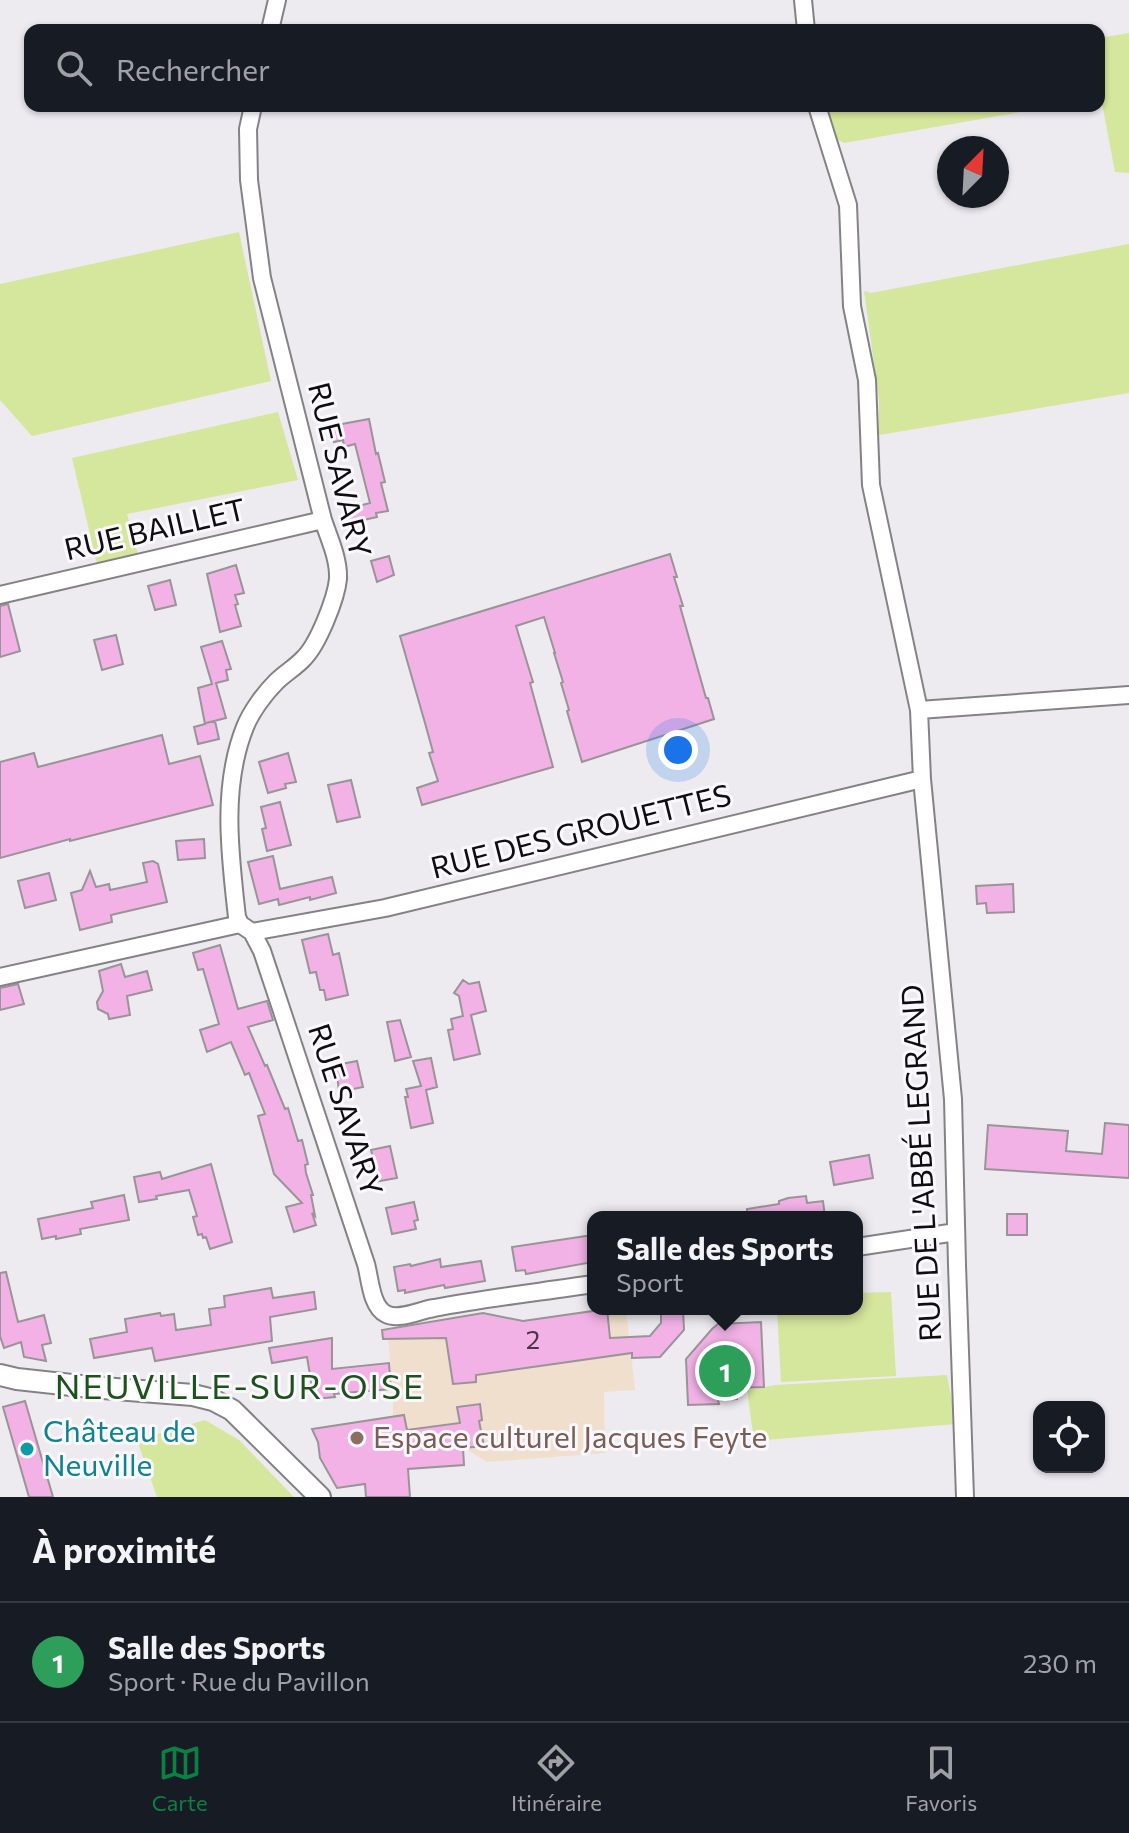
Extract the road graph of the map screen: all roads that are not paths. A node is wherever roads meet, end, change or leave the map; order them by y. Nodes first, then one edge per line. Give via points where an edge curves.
1 (277, 0) edge
2 (803, 0) edge
3 (271, 24) edge
4 (805, 24) edge
5 (252, 112) edge
6 (819, 112) edge
7 (323, 520) junction
8 (0, 595) edge
9 (1129, 695) edge
10 (919, 710) junction
11 (922, 779) junction
12 (246, 928) junction
13 (0, 977) edge
14 (956, 1232) junction
15 (863, 1246) edge
16 (587, 1285) edge
17 (0, 1375) edge
18 (320, 1497) edge
19 (965, 1497) edge

1 - 3 street
2 - 4 street
5 - 7 street, RUE SAVARY via 249,180 262,278
6 - 10 street, RUE DE L'ABBÉ LEGRAND via 848,205 852,306 867,380 871,485
7 - 8 street, RUE BAILLET
7 - 12 street, RUE SAVARY via 338,578 325,621 306,656 258,704 237,755 230,855 237,917
9 - 10 street
10 - 11 street, RUE DE L'ABBÉ LEGRAND
11 - 12 street, RUE DES GROUETTES via 385,908
11 - 14 street, RUE DE L'ABBÉ LEGRAND via 953,1099
12 - 13 street, RUE DES GROUETTES
12 - 16 street, RUE SAVARY via 262,951 380,1310 402,1316
14 - 15 street
14 - 19 street, RUE DE L'ABBÉ LEGRAND
17 - 18 street via 213,1400 232,1410

